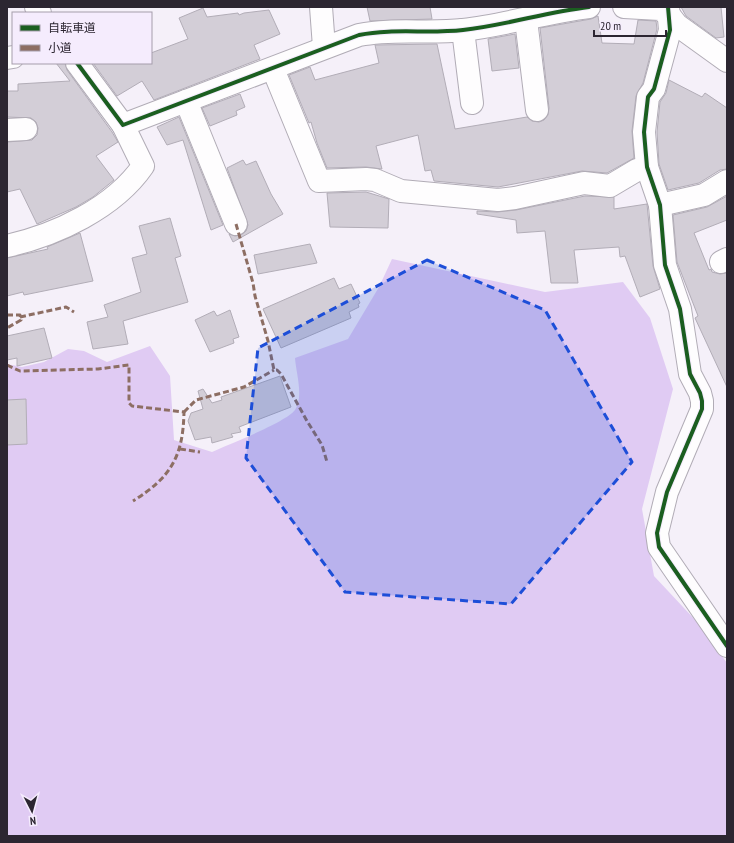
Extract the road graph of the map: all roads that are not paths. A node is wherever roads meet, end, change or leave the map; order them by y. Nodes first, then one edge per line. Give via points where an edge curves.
1 (321, 7) edge
2 (589, 7) edge
3 (624, 7) edge
4 (669, 12) edge
5 (526, 20) junction
6 (463, 30) junction
7 (324, 47) junction
8 (727, 61) edge
9 (78, 64) edge
10 (273, 69) junction
11 (186, 101) junction
12 (472, 103) dead end
13 (537, 110) dead end
14 (123, 125) junction
15 (647, 167) junction
16 (727, 181) edge
17 (660, 205) junction
18 (236, 224) dead end
19 (7, 246) edge
20 (727, 646) edge

1 - 7 street
2 - 5 street via 563,10
3 - 4 street
4 - 8 street via 677,25
4 - 15 street via 670,30 654,90 648,97 644,132
5 - 6 street
5 - 13 street
6 - 7 street via 376,32
6 - 12 street
7 - 10 street
9 - 14 street
10 - 11 street
10 - 15 street via 319,181 366,179 401,191 498,200 584,183 610,186
11 - 14 street
11 - 18 street
14 - 19 street via 143,166 128,185 95,209 45,236
15 - 17 street
16 - 17 street via 704,195
17 - 20 street via 665,265 680,309 690,374 700,393 702,409 668,492 657,533 660,547

